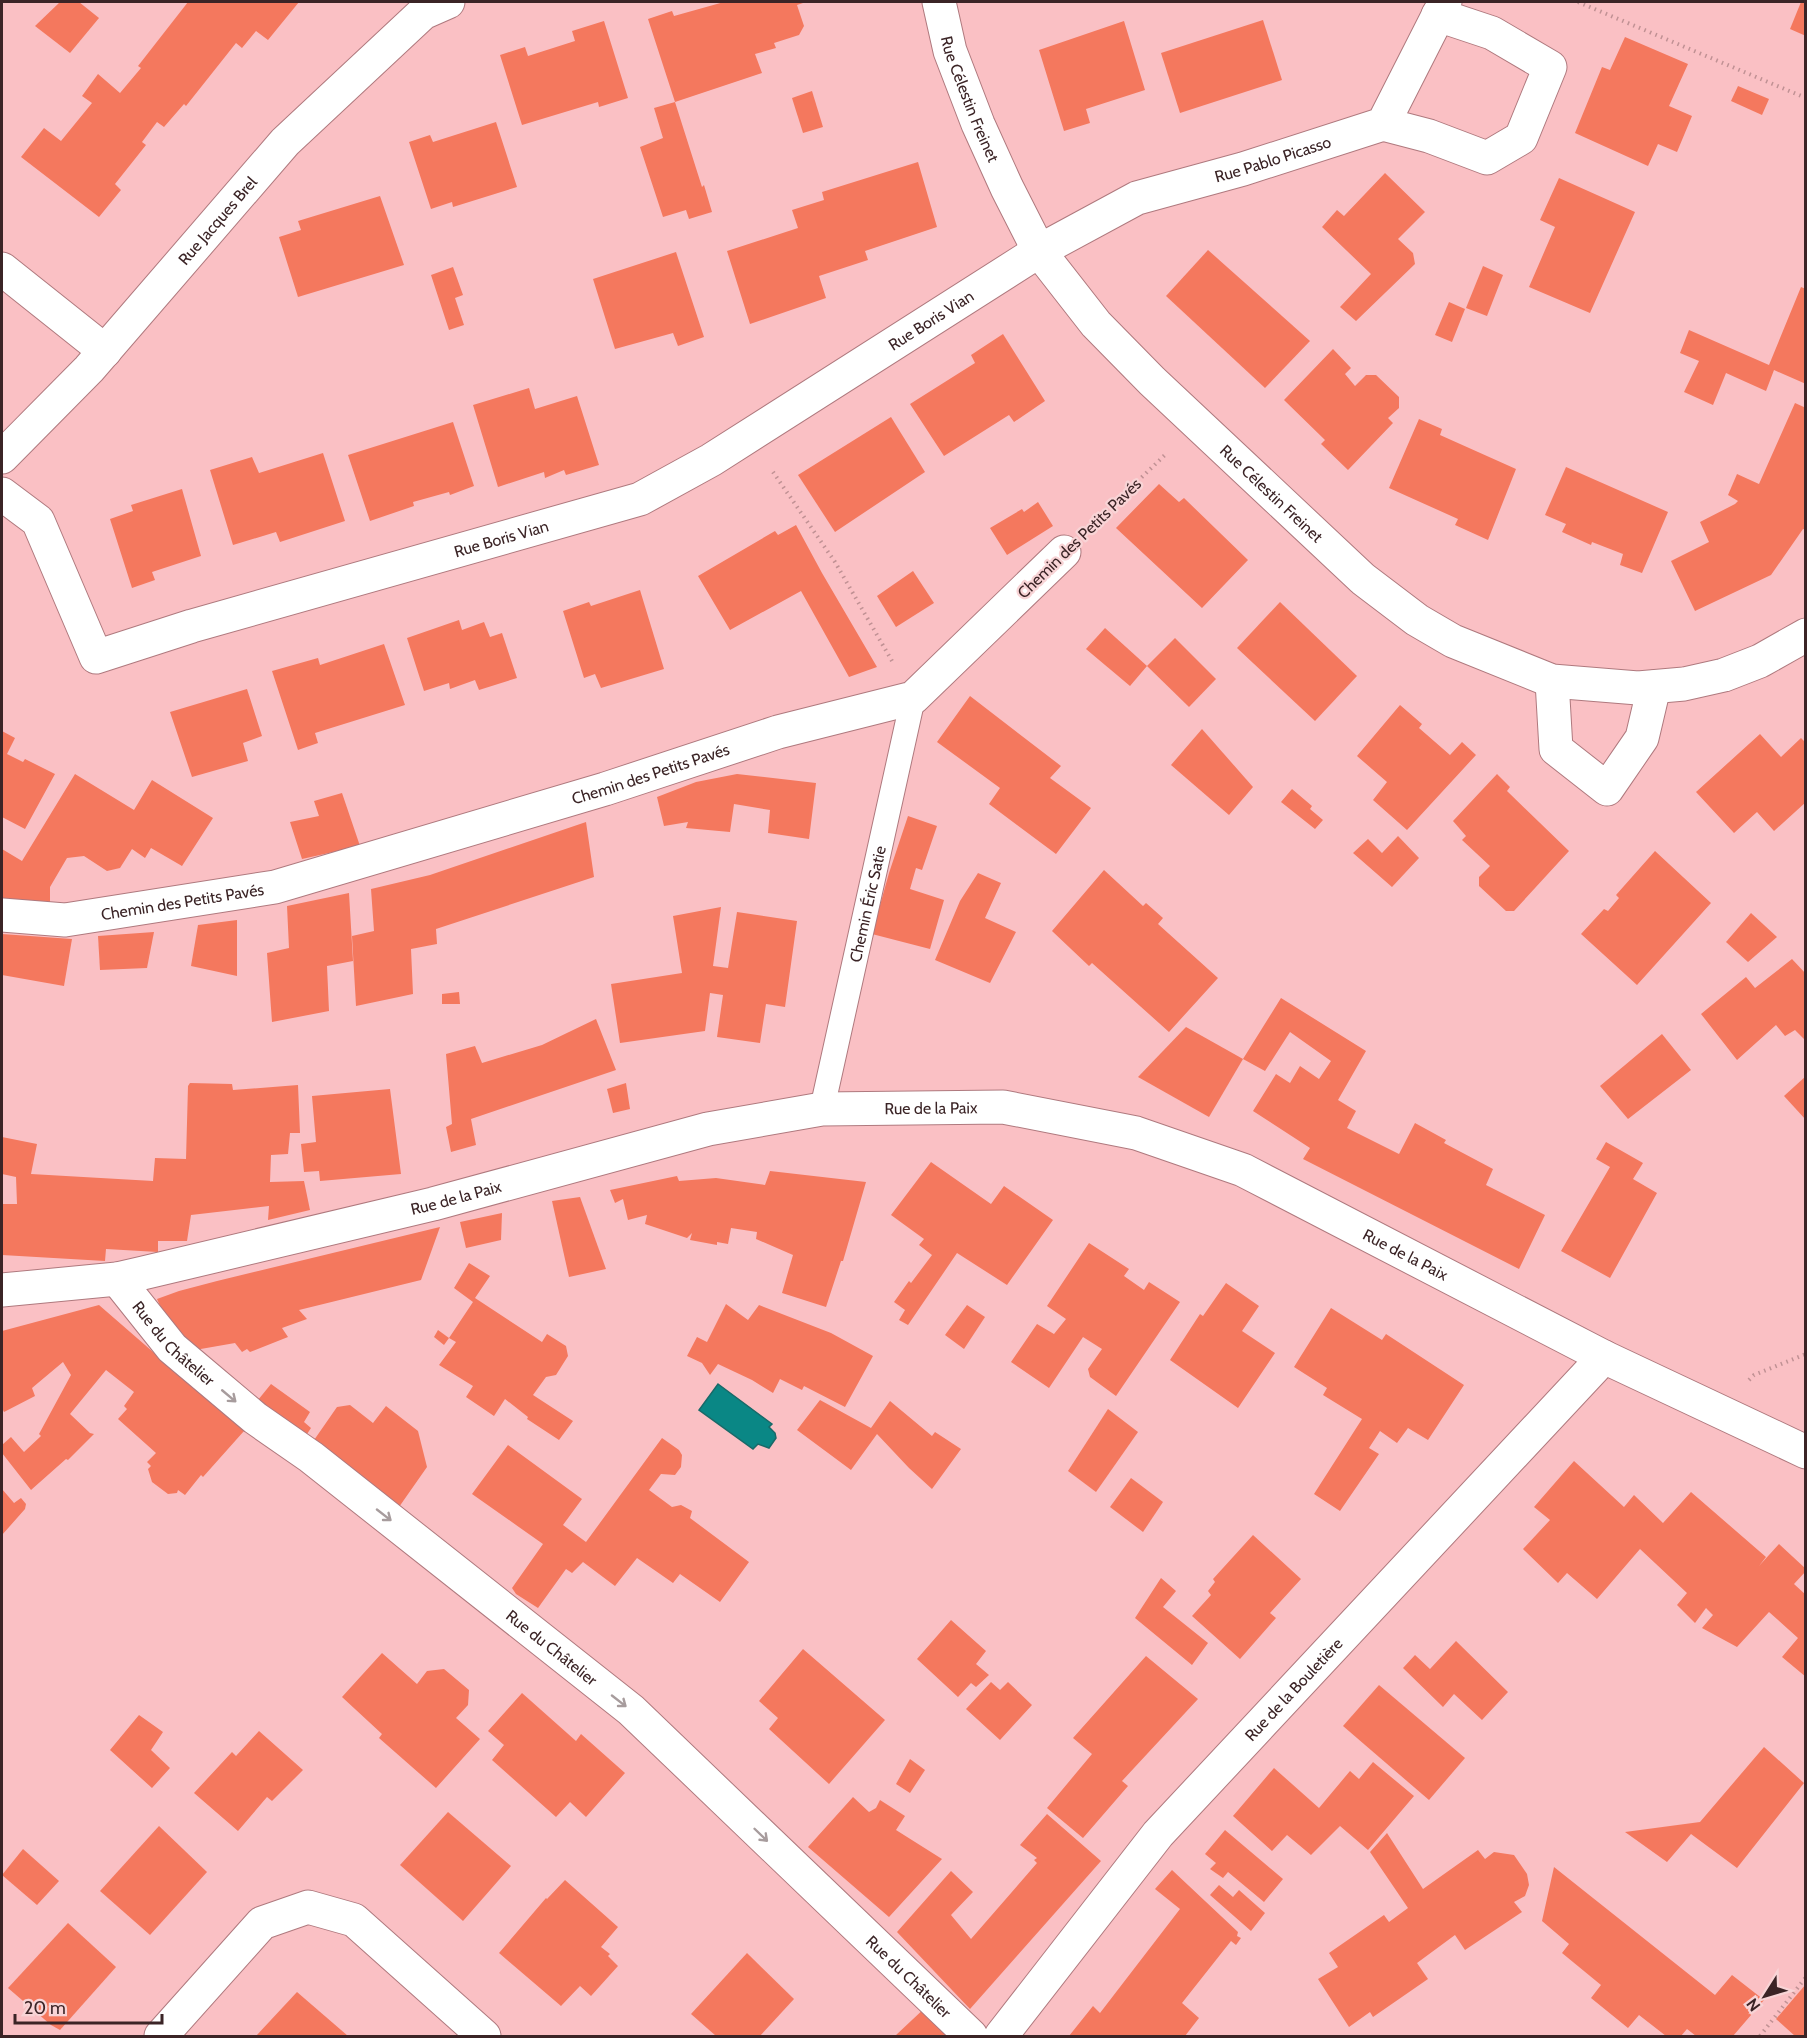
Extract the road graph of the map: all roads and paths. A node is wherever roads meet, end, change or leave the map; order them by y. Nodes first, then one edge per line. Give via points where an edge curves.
1 (939, 2) edge
2 (1578, 2) edge
3 (427, 5) edge
4 (1442, 8) edge
5 (1806, 98) edge
6 (1383, 124) junction
7 (1040, 251) junction
8 (2, 269) edge
9 (105, 351) junction
10 (1197, 424) junction
11 (749, 436) junction
12 (2, 457) edge
13 (2, 494) edge
14 (1064, 552) joint
15 (1806, 635) edge
16 (1552, 681) junction
17 (1653, 687) junction
18 (913, 698) junction
19 (2, 915) edge
20 (822, 1109) junction
21 (117, 1279) junction
22 (2, 1290) edge
23 (1806, 1354) edge
24 (1604, 1357) junction
25 (1715, 1409) junction
26 (1806, 1452) edge
27 (1806, 1977) edge
28 (161, 2037) edge
29 (484, 2037) edge
30 (971, 2037) edge
31 (1001, 2037) edge
32 (1760, 2037) edge

1 - 7 street, Rue Célestin Freinet via 950,51 978,124
2 - 5 path
3 - 9 street, Rue Jacques Brel via 285,142
4 - 6 street
4 - 6 street via 1550,67 1521,138 1487,158
6 - 7 street, Rue Pablo Picasso via 1137,198
7 - 10 street, Rue Célestin Freinet via 1096,324
7 - 11 street, Rue Boris Vian
8 - 9 street
9 - 12 street, Rue Jacques Brel
10 - 14 path, Chemin des Petits Pavés
10 - 16 street, Rue Célestin Freinet via 1363,579 1417,620 1473,650
11 - 13 street, Rue Boris Vian via 640,500 192,626 96,657 38,521
11 - 18 path via 835,562
14 - 18 street, Chemin des Petits Pavés
15 - 17 street, Rue Célestin Freinet via 1760,661 1724,675
16 - 17 street, Rue Célestin Freinet
16 - 17 street via 1556,750 1607,789 1642,738
18 - 19 street, Chemin des Petits Pavés via 778,732 605,789 275,887 65,920
18 - 20 lane, Chemin Éric Satie
20 - 21 street, Rue de la Paix via 708,1129 433,1204
20 - 24 street, Rue de la Paix via 1003,1107 1137,1133 1243,1170
21 - 22 street, Rue de la Paix
21 -> 30 street, Rue du Châtelier via 172,1348 255,1418 631,1710
23 - 25 path via 1754,1375
24 - 25 street, Rue de la Paix
24 - 31 street, Rue de la Bouletière via 1158,1834
25 - 26 street, Rue de la Paix
27 - 32 path
28 - 29 street via 262,1923 308,1907 354,1920

